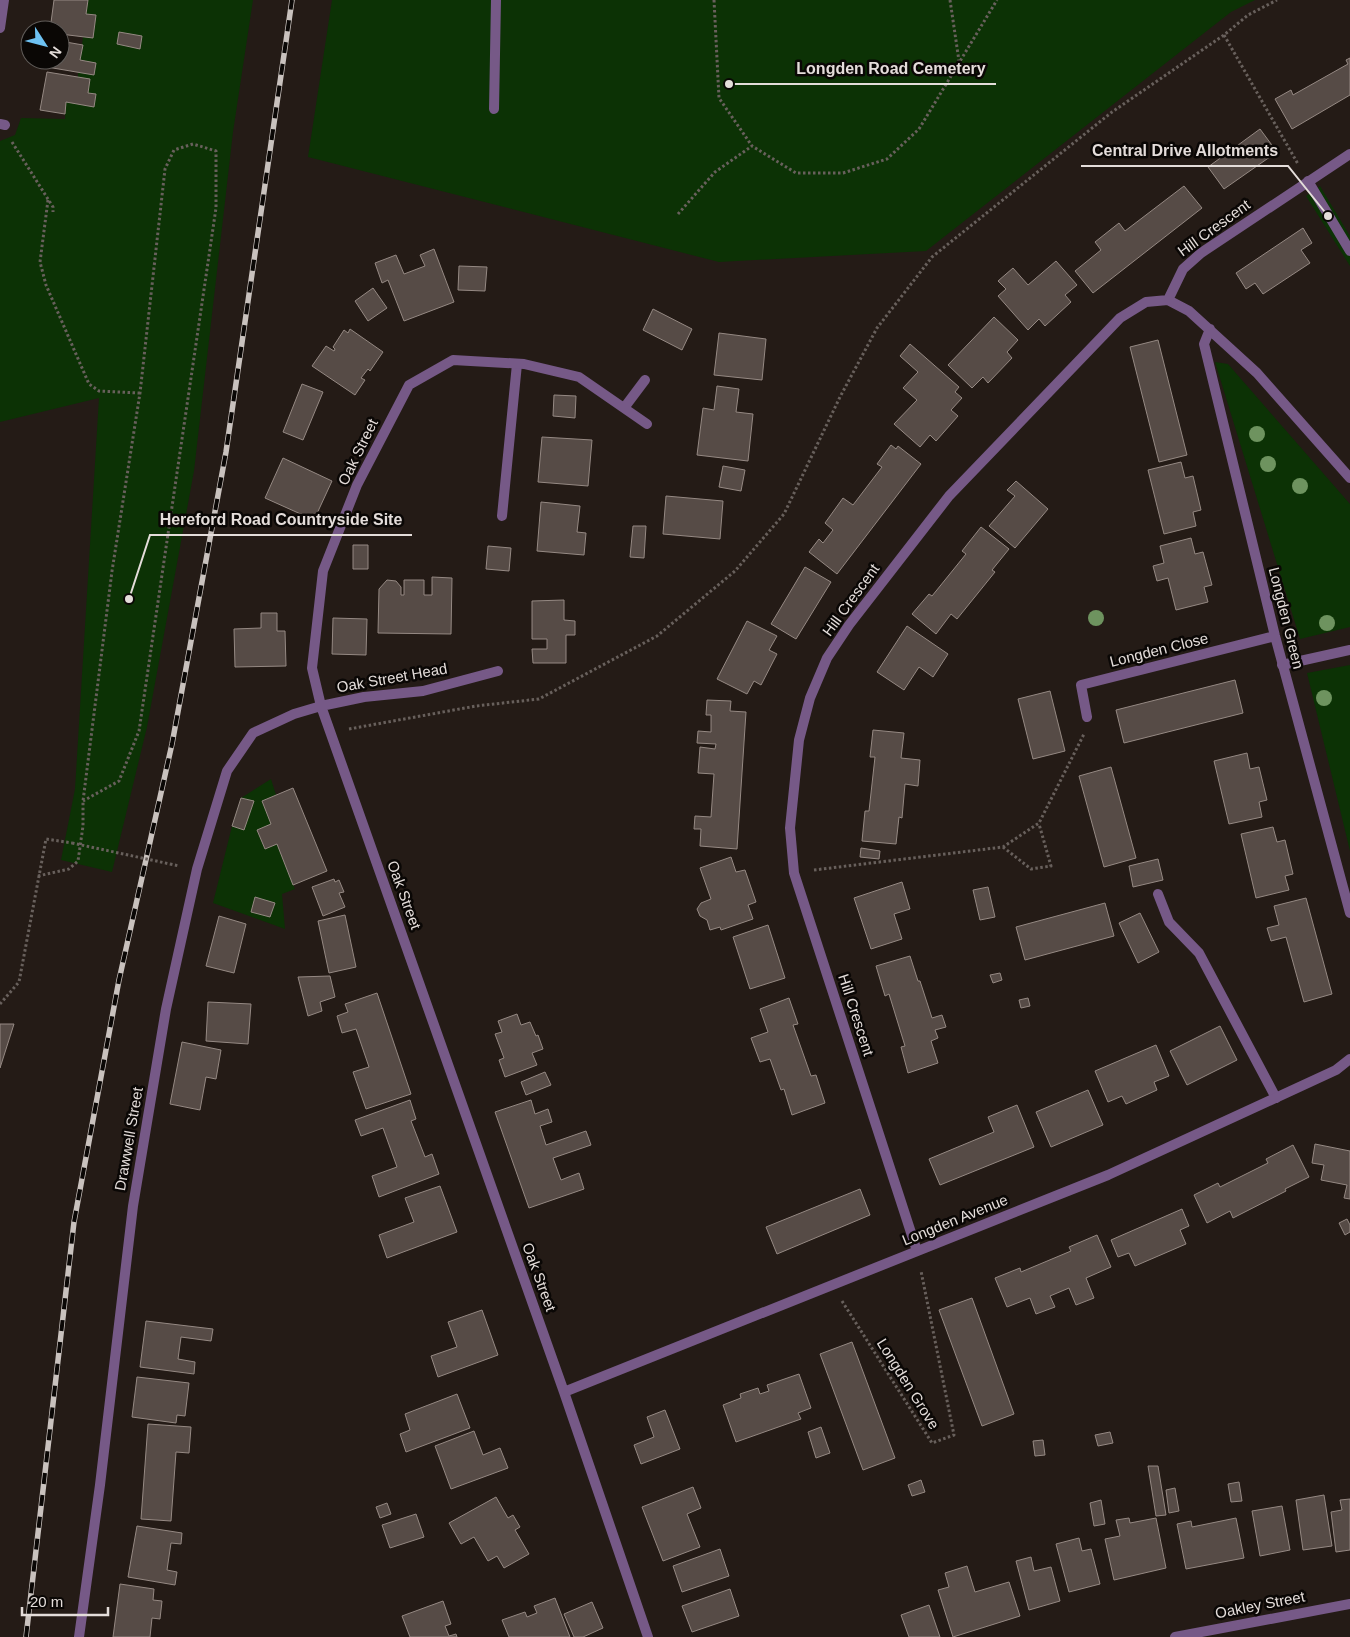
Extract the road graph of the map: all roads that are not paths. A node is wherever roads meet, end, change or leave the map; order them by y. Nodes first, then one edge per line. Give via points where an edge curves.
1 (4, 0) edge
2 (496, 0) edge
3 (0, 28) edge
4 (494, 110) dead end
5 (1350, 154) edge
6 (1308, 181) junction
7 (1350, 250) edge
8 (1168, 300) junction
9 (1210, 329) junction
10 (517, 364) junction
11 (645, 380) dead end
12 (624, 408) junction
13 (647, 424) dead end
14 (1350, 478) edge
15 (502, 516) dead end
16 (1275, 636) junction
17 (1350, 650) edge
18 (1282, 665) junction
19 (498, 671) dead end
20 (321, 706) junction
21 (1087, 716) road end
22 (1158, 894) dead end
23 (1350, 913) edge
24 (1350, 1059) edge
25 (1276, 1098) junction
26 (917, 1251) junction
27 (564, 1392) junction
28 (1350, 1604) edge
29 (79, 1637) edge
30 (648, 1637) edge
31 (1176, 1637) edge

1 - 3 street
2 - 4 street
5 - 6 street, Hill Crescent
6 - 7 street
6 - 8 street, Hill Crescent via 1201,253 1183,269
8 - 9 street
8 - 26 street, Hill Crescent via 1146,302 1120,318 956,489 850,625 827,658 810,698 799,740 790,828 794,873
9 - 14 street via 1257,372
9 - 16 street, Longden Green via 1204,344
10 - 12 street, Oak Street via 579,377
10 - 15 street
10 - 20 street, Oak Street via 453,360 409,385 357,485 323,571 312,668
11 - 12 street
12 - 13 street, Oak Street
16 - 18 street, Longden Green
16 - 21 street, Longden Close via 1081,685
17 - 18 street
18 - 23 street, Longden Green
19 - 20 street, Oak Street Head via 423,691 364,697
20 - 27 street, Oak Street
20 - 29 street, Drawwell Street via 294,714 253,733 227,771 197,869 166,1009 132,1206
22 - 25 street via 1169,922 1199,953
24 - 25 street, Longden Avenue via 1336,1070
25 - 26 street, Longden Avenue via 1108,1175
26 - 27 street, Longden Avenue
27 - 30 street, Oak Street
28 - 31 street, Oakley Street

